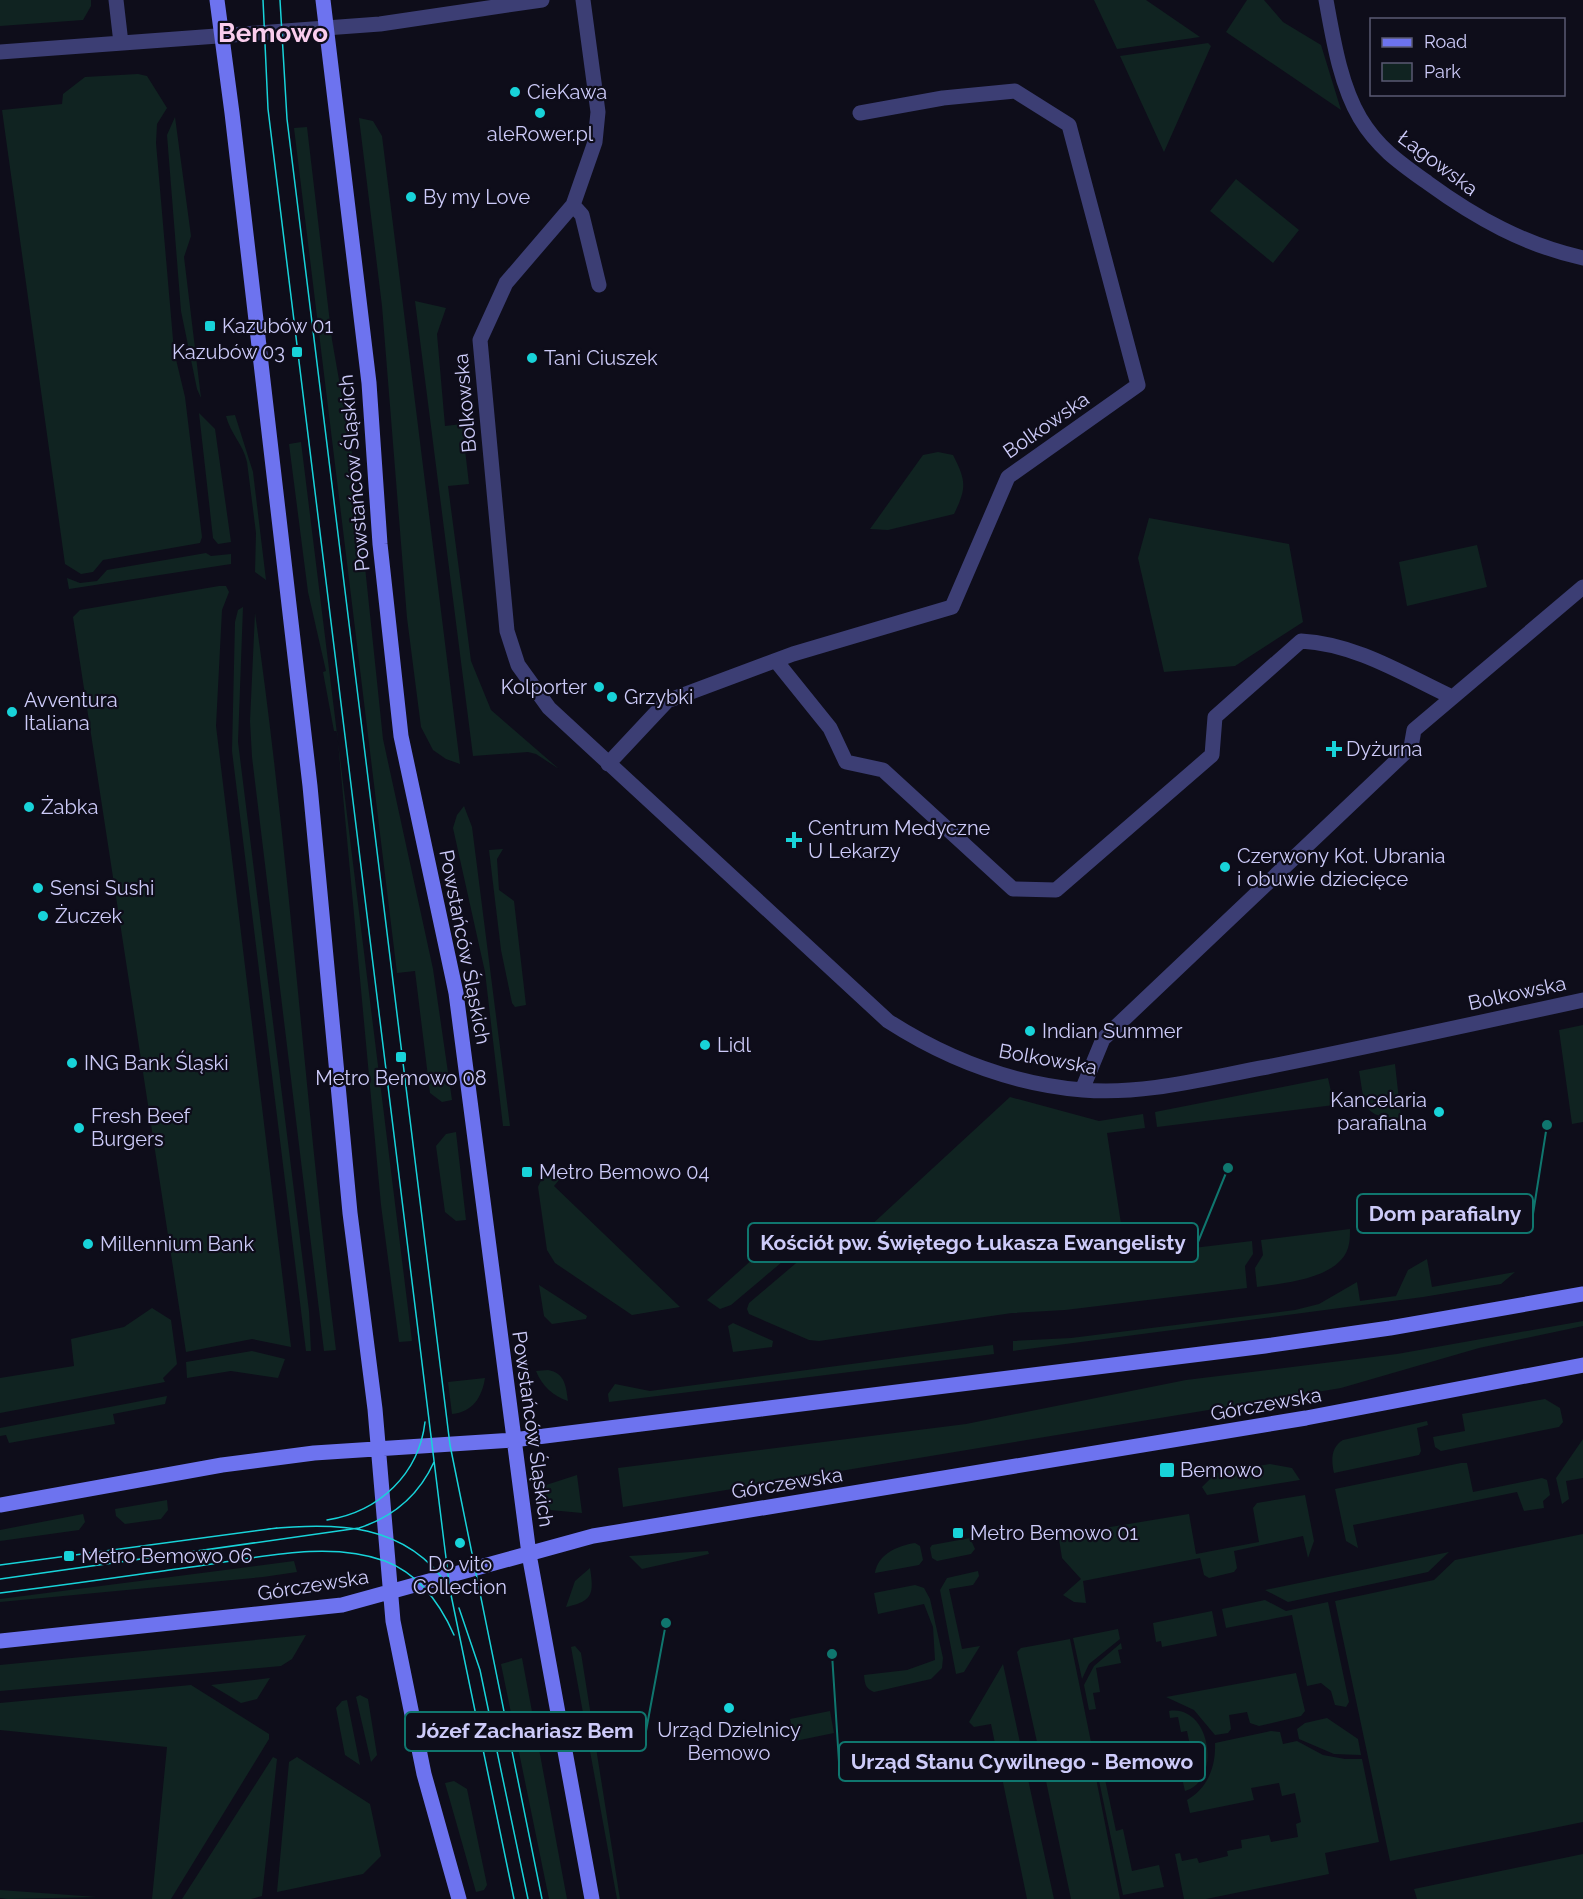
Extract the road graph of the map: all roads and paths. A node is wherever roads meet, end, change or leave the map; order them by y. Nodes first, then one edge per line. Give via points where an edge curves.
1 (116, 0) edge
2 (217, 0) edge
3 (323, 0) edge
4 (542, 0) edge
5 (583, 0) edge
6 (1326, 0) edge
7 (328, 29) junction
8 (221, 36) junction
9 (120, 43) junction
10 (0, 52) edge
11 (860, 113) dead end
12 (573, 205) junction
13 (1583, 258) edge
14 (599, 285) dead end
15 (1583, 587) edge
16 (776, 661) junction
17 (1452, 697) junction
18 (609, 764) junction
19 (1583, 1000) edge
20 (1082, 1090) junction
21 (1583, 1294) edge
22 (1583, 1365) edge
23 (513, 1440) junction
24 (378, 1449) junction
25 (0, 1505) edge
26 (528, 1554) junction
27 (390, 1593) junction
28 (0, 1641) edge
29 (459, 1899) edge
30 (592, 1899) edge

1 - 9 street
2 - 8 main road
3 - 7 main road, Powstańców Śląskich
4 - 7 street
5 - 12 street, Bolkowska via 598,112 595,142
6 - 13 street, Łagowska via 1348,92 1359,117 1383,151 1469,213 1509,235
7 - 8 street
7 - 23 main road, Powstańców Śląskich via 369,383 380,544 401,736 456,993
8 - 9 street
8 - 24 main road via 304,733 350,1213
9 - 10 street
11 - 16 street, Bolkowska via 943,98 1015,91 1069,125 1138,385 1008,477 952,607
12 - 14 street via 582,215
12 - 18 street, Bolkowska via 506,283 480,340 507,631 518,665 549,708
15 - 17 street
16 - 17 street via 830,728 846,762 883,770 1013,889 1056,890 1162,800 1212,755 1215,717 1301,641 1349,648
16 - 18 street, Bolkowska via 667,701
17 - 20 street via 1414,730 1410,747 1103,1039
18 - 20 street, Bolkowska via 888,1021 924,1044 967,1063 1019,1079
19 - 20 street, Bolkowska via 1178,1085
21 - 23 main road via 1334,1336
22 - 26 main road, Górczewska via 1306,1418 614,1532
23 - 24 main road
23 - 26 main road, Powstańców Śląskich
24 - 25 main road via 222,1465
24 - 27 main road
26 - 27 main road, Górczewska
26 - 30 main road, Powstańców Śląskich
27 - 28 main road, Górczewska via 291,1612
27 - 29 main road via 402,1674 424,1774

